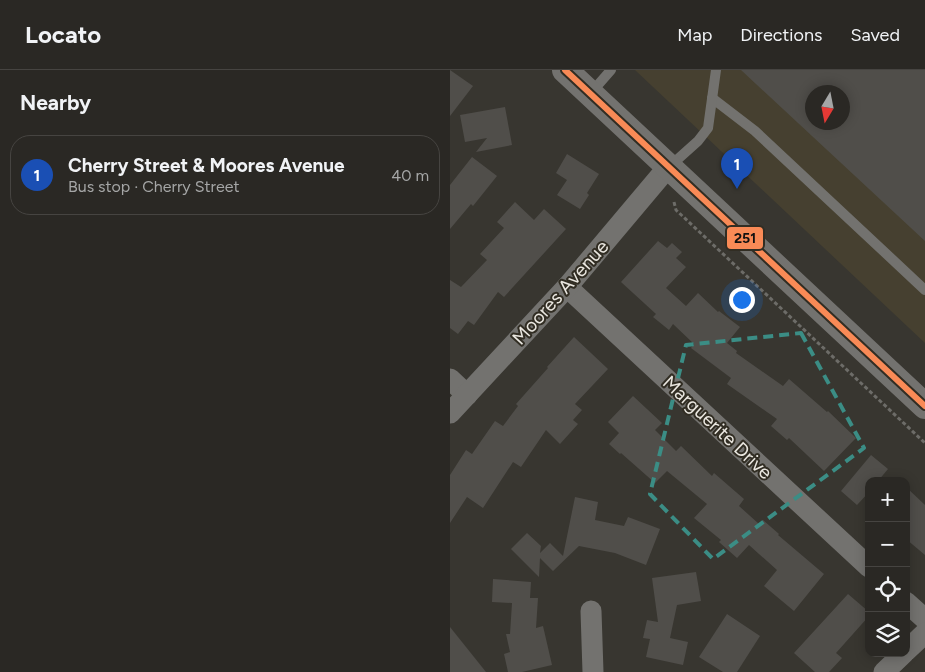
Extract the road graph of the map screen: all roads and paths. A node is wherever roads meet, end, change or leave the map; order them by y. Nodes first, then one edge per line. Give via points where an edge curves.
1 (565, 70) edge
2 (611, 70) edge
3 (716, 70) edge
4 (590, 94) junction
5 (712, 98) junction
6 (668, 167) junction
7 (567, 287) junction
8 (925, 290) edge
9 (450, 379) edge
10 (467, 395) junction
11 (925, 406) edge
12 (450, 414) edge
13 (925, 443) edge
14 (865, 563) edge
15 (910, 606) edge
16 (591, 611) dead end
17 (925, 619) edge
18 (925, 633) edge
19 (910, 647) edge
20 (900, 657) edge
21 (593, 672) edge
22 (884, 672) edge

1 - 4 street
2 - 4 lane
3 - 5 lane
4 - 6 street
5 - 6 lane via 708,128
5 - 8 lane via 755,131
6 - 7 street, Moores Avenue
6 - 11 street
6 - 13 path via 676,210
7 - 10 street, Moores Avenue
7 - 14 street, Marguerite Drive
9 - 10 street
10 - 12 street, Moores Avenue
15 - 17 street
16 - 21 street
18 - 19 street
20 - 22 street

